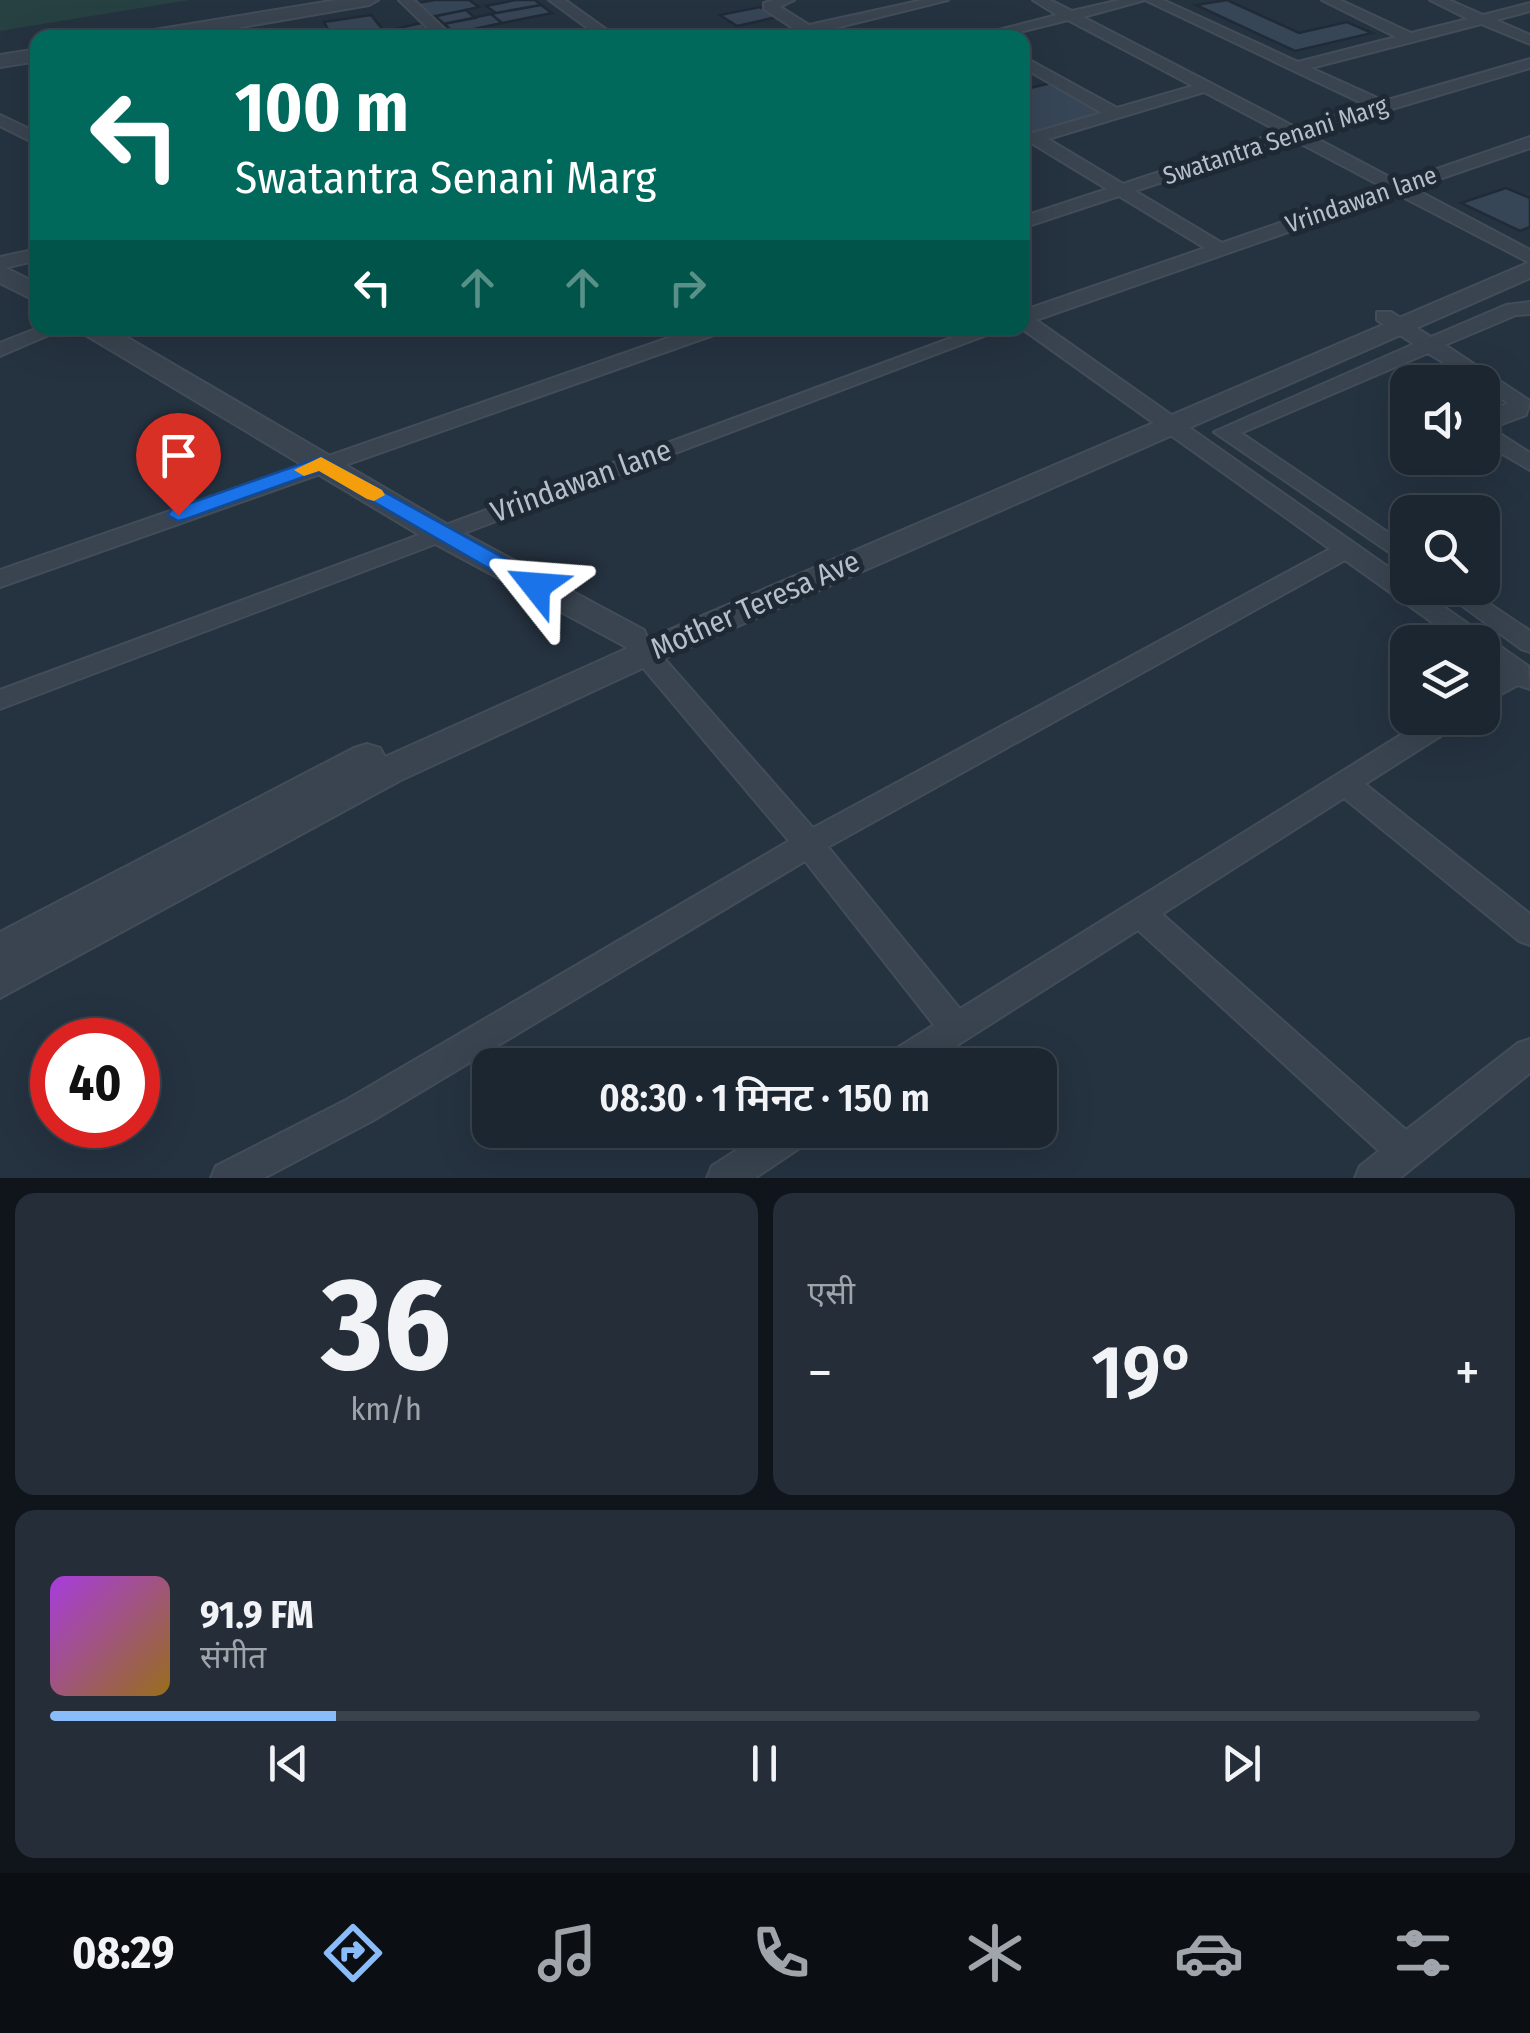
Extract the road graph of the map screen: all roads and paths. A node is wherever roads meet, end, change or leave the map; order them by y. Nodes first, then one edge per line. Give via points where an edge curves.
1 (369, 0) edge
2 (406, 0) edge
3 (589, 0) edge
4 (788, 0) edge
5 (941, 0) edge
6 (1040, 0) edge
7 (1138, 0) edge
8 (1152, 0) edge
9 (1329, 0) edge
10 (1437, 0) edge
11 (559, 2) edge
12 (1530, 7) edge
13 (1070, 16) junction
14 (1485, 20) junction
15 (190, 30) edge
16 (438, 30) edge
17 (599, 30) edge
18 (807, 30) edge
19 (828, 30) edge
20 (1009, 30) edge
21 (1411, 38) junction
22 (1530, 40) edge
23 (30, 56) edge
24 (0, 61) edge
25 (1530, 63) edge
26 (1030, 65) edge
27 (1297, 67) junction
28 (1055, 79) junction
29 (1030, 85) edge
30 (1206, 87) junction
31 (1380, 106) junction
32 (1116, 114) junction
33 (1293, 133) junction
34 (1030, 140) edge
35 (1030, 141) edge
36 (1530, 142) edge
37 (1395, 186) junction
38 (1124, 190) junction
39 (1030, 220) edge
40 (1219, 249) junction
41 (30, 256) edge
42 (1529, 259) edge
43 (0, 262) edge
44 (0, 272) edge
45 (30, 289) edge
46 (1530, 308) edge
47 (1030, 315) edge
48 (1393, 320) junction
49 (1030, 324) edge
50 (38, 335) edge
51 (105, 335) edge
52 (695, 335) edge
53 (977, 335) edge
54 (1432, 343) junction
55 (0, 350) edge
56 (1465, 365) edge
57 (1500, 388) edge
58 (1500, 417) edge
59 (1163, 418) junction
60 (1500, 444) edge
61 (1530, 463) edge
62 (321, 464) junction
63 (440, 533) junction
64 (1390, 546) edge
65 (1346, 550) junction
66 (0, 579) edge
67 (1475, 605) edge
68 (1453, 625) edge
69 (1530, 642) edge
70 (639, 645) junction
71 (1500, 659) edge
72 (1524, 676) edge
73 (1500, 687) edge
74 (0, 700) edge
75 (1422, 735) edge
76 (1346, 784) junction
77 (808, 844) junction
78 (1138, 911) junction
79 (1530, 932) edge
80 (0, 951) edge
81 (0, 981) edge
82 (956, 1028) junction
83 (925, 1048) edge
84 (1530, 1053) edge
85 (774, 1148) edge
86 (1405, 1152) junction
87 (739, 1175) edge
88 (229, 1178) edge
89 (1372, 1178) edge

1 - 15 street
2 - 16 street
3 - 11 street
4 - 18 street via 769,6
5 - 19 street
6 - 13 street
7 - 13 street
8 - 27 street
9 - 21 street
10 - 14 street
11 - 17 street
12 - 14 street
13 - 20 street
13 - 30 street
14 - 21 street
14 - 22 street
21 - 27 street
23 - 24 street
25 - 31 street, Swatantra Senani Marg
26 - 28 street
27 - 31 street
28 - 29 street
28 - 32 street
30 - 32 street
30 - 33 street
31 - 33 street, Swatantra Senani Marg
32 - 34 street
33 - 37 street
33 - 38 street, Swatantra Senani Marg
35 - 38 street
36 - 37 street, Vrindawan lane
37 - 40 street, Vrindawan lane
37 - 42 street
38 - 39 street, Swatantra Senani Marg
38 - 40 street
40 - 47 street, Vrindawan lane
41 - 43 street
42 - 48 street, Mother Teresa Ave
44 - 45 street
46 - 54 street
48 - 54 street
48 - 59 street, Mother Teresa Ave
49 - 59 street
50 - 55 street
51 - 62 street
52 - 62 street
53 - 63 street, Vrindawan lane
54 - 56 street
54 - 64 street via 1225,432
57 - 58 street via 1519,401 1518,410
59 - 65 street
59 - 70 street, Mother Teresa Ave
60 - 61 street
62 - 63 street
62 - 66 street
63 - 70 street
63 - 74 street, Vrindawan lane
65 - 68 street
65 - 77 street
67 - 69 street
70 - 77 street
70 - 80 street via 374,753
70 - 81 street, Mother Teresa Ave via 388,771
71 - 72 street
72 - 73 street
75 - 76 street
76 - 78 street
76 - 79 street
77 - 82 street
77 - 88 street via 360,1110
78 - 82 street
78 - 86 street
82 - 83 street
84 - 86 street
85 - 87 street
86 - 89 street

